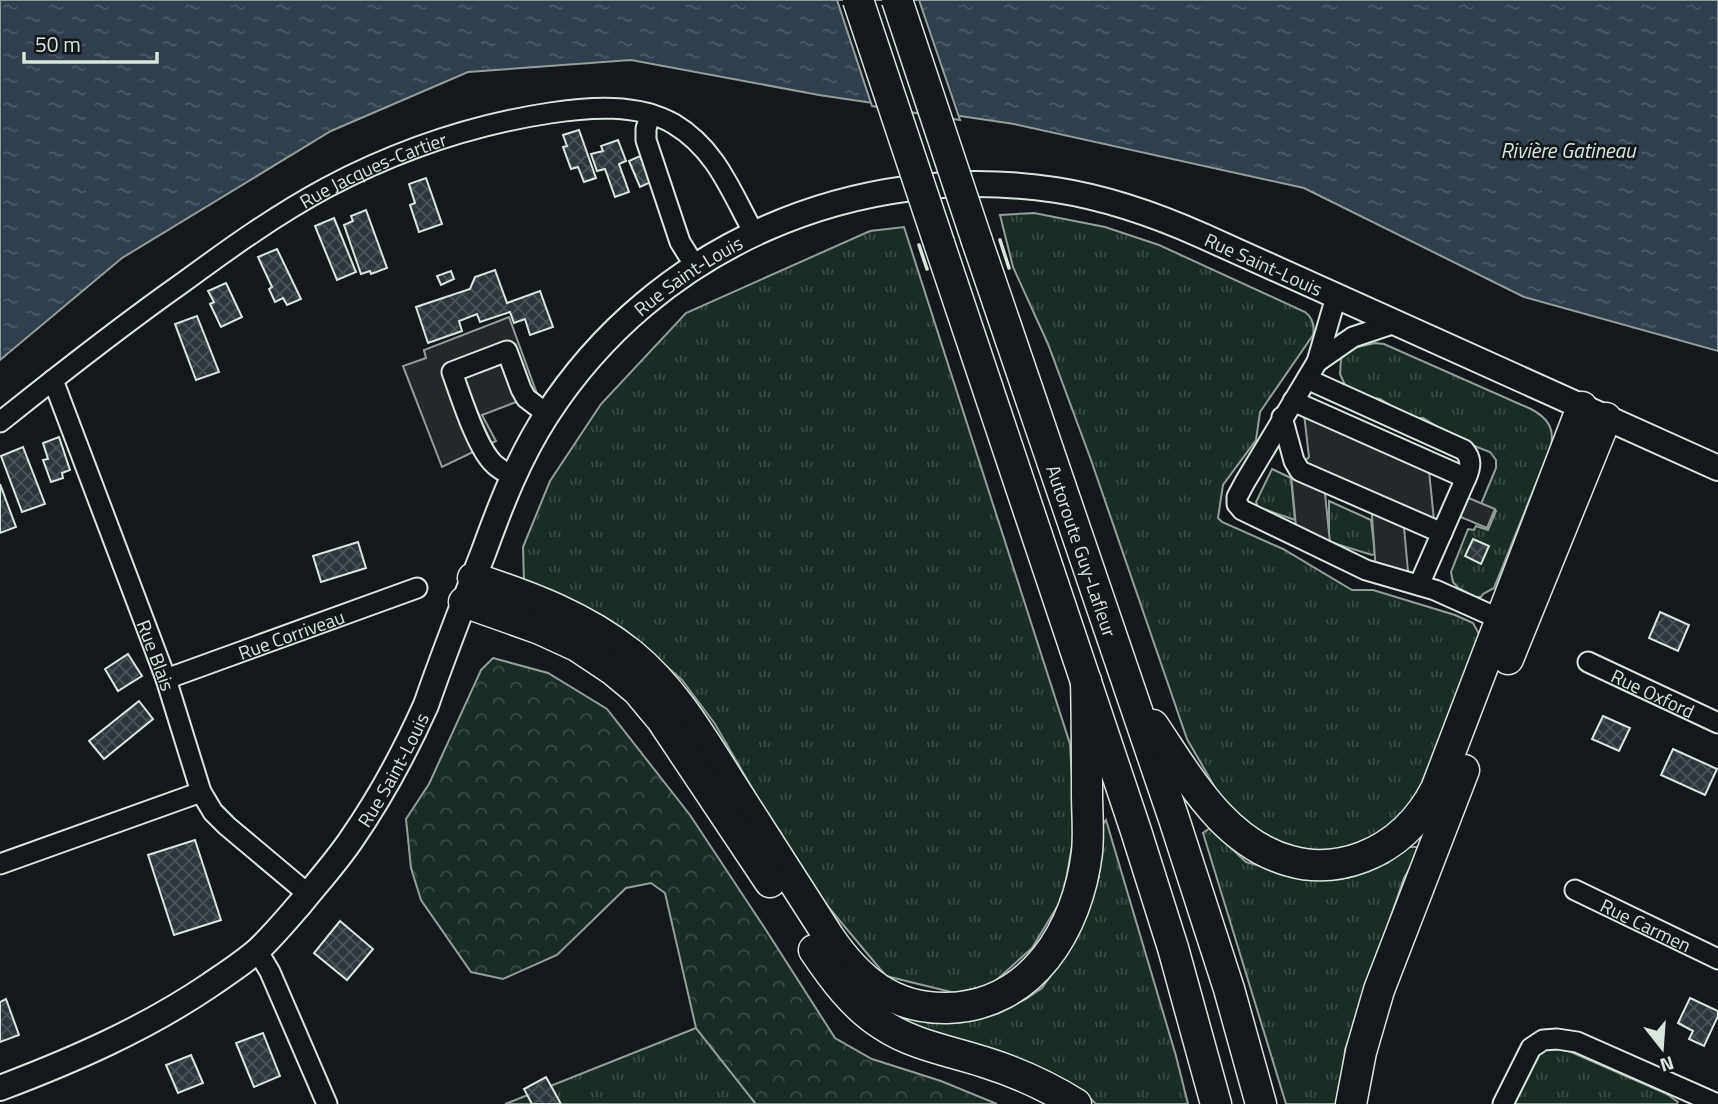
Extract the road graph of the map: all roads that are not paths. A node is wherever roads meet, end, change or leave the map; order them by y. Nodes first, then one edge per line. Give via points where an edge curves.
1 (858, 0) edge
2 (897, 0) edge
3 (650, 114) junction
4 (754, 233) junction
5 (695, 267) junction
6 (1336, 296) junction
7 (1395, 323) junction
8 (1312, 370) junction
9 (53, 380) junction
10 (1287, 409) junction
11 (1594, 412) junction
12 (547, 414) junction
13 (0, 422) edge
14 (1718, 468) edge
15 (513, 477) junction
16 (1466, 478) junction
17 (1442, 533) junction
18 (1419, 585) junction
19 (417, 587) dead end
20 (468, 590) junction
21 (1502, 620) junction
22 (1588, 663) dead end
23 (166, 679) junction
24 (1086, 681) junction
25 (1130, 691) junction
26 (1718, 723) edge
27 (201, 792) junction
28 (0, 864) edge
29 (1575, 890) dead end
30 (308, 894) junction
31 (257, 950) junction
32 (1718, 959) edge
33 (0, 1088) edge
34 (327, 1104) edge
35 (1076, 1104) edge
36 (1216, 1104) edge
37 (1261, 1104) edge
38 (1351, 1104) edge
39 (1503, 1104) edge
40 (1717, 1104) edge

1 - 24 highway, Autoroute Guy-Lafleur, bridge
2 - 25 highway, Autoroute Guy-Lafleur, bridge
3 - 4 street, Rue Jacques-Cartier via 682,130 706,150
3 - 5 street via 646,140 680,242
3 - 9 street, Rue Jacques-Cartier via 579,108 524,117 459,132 391,157 270,222
4 - 5 main road, Rue Saint-Louis
4 - 6 main road, Rue Saint-Louis via 825,205 894,189 972,184 1029,187 1094,198 1156,216
5 - 12 main road, Rue Saint-Louis via 618,328
6 - 7 main road, Rue Saint-Louis
6 - 8 street
7 - 8 street via 1353,337
7 - 11 main road, Rue Saint-Louis
8 - 10 street
8 - 16 street via 1464,450 1471,463
9 - 13 street, Rue Jacques-Cartier
9 - 23 street, Rue Blais
10 - 16 street
10 - 17 street via 1294,461 1300,471
10 - 18 street via 1237,497 1239,507 1366,570
11 - 14 main road, Rue Saint-Louis
11 - 21 highway
11 - 38 highway via 1503,671 1379,990 1360,1052
12 - 15 main road, Rue Saint-Louis
12 - 15 street via 523,393 507,351 452,372 486,454
15 - 20 main road, Rue Saint-Louis
16 - 17 street
17 - 18 street
18 - 21 street
19 - 23 street, Rue Corriveau
20 - 24 highway via 531,598 578,619 643,664 688,716 850,965 885,993 926,1007 967,1006 1009,991 1040,966 1068,921 1088,842
20 - 30 main road, Rue Saint-Louis via 426,705 397,765 350,841
20 - 35 highway via 577,646 637,690 662,720 827,968 869,1016 901,1035 1010,1070
21 - 25 highway via 1426,807 1392,842 1342,863 1317,865 1282,859 1238,834 1197,789
22 - 26 street, Rue Oxford
23 - 27 street, Rue Blais
24 - 36 highway, Autoroute Guy-Lafleur via 1173,948
25 - 37 highway, Autoroute Guy-Lafleur via 1217,952
27 - 28 street
27 - 30 street, Rue Blais via 212,812
29 - 32 street, Rue Carmen
30 - 31 main road, Rue Saint-Louis
31 - 33 main road, Rue Saint-Louis via 142,1026
31 - 34 street
39 - 40 street via 1531,1048 1543,1040 1557,1039 1577,1042

